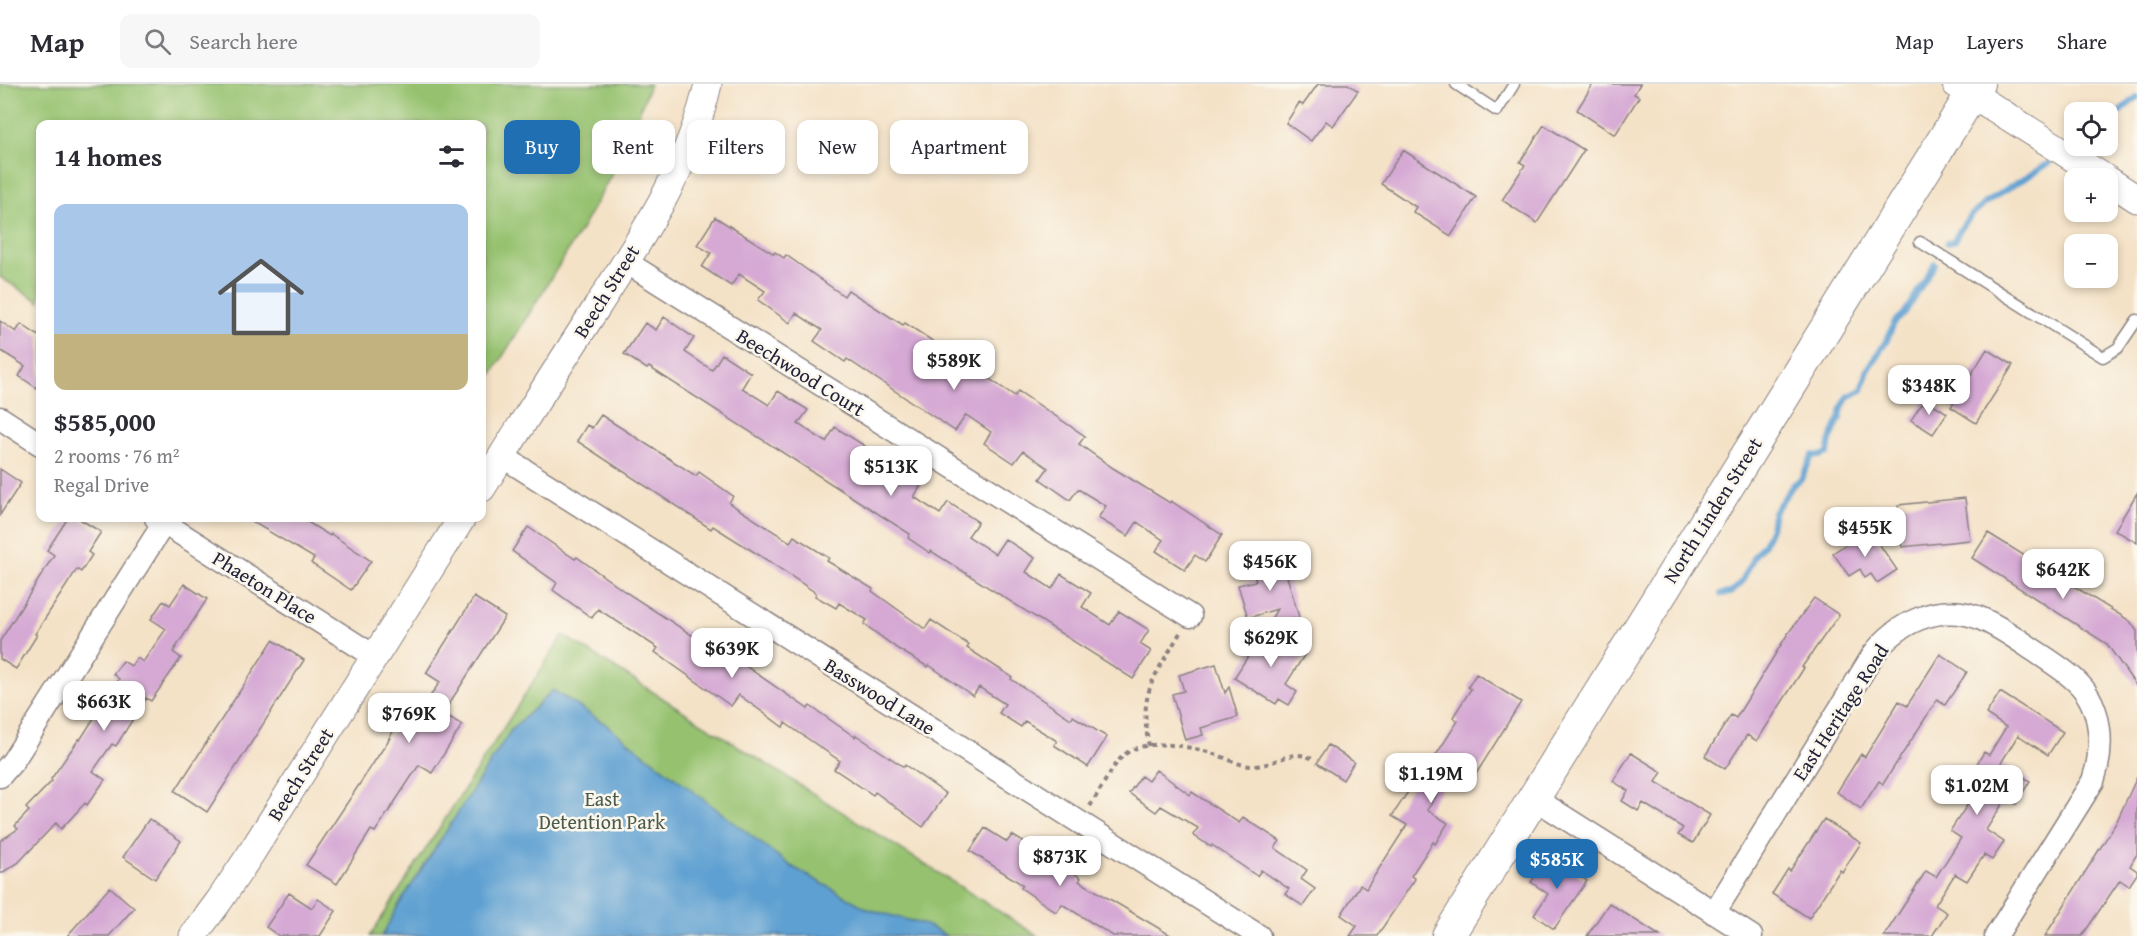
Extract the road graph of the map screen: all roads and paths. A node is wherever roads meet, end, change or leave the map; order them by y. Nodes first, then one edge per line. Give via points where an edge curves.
1 (708, 84) edge
2 (1456, 84) edge
3 (1514, 84) edge
4 (1968, 87) edge
5 (2090, 168) edge
6 (2118, 187) edge
7 (2137, 199) edge
8 (1920, 242) dead end
9 (626, 262) junction
10 (2137, 320) edge
11 (0, 418) edge
12 (36, 441) edge
13 (502, 456) junction
14 (486, 482) edge
15 (159, 522) edge
16 (163, 522) edge
17 (459, 522) edge
18 (1190, 616) joint
19 (374, 656) junction
20 (1149, 746) junction
21 (1315, 760) dead end
22 (0, 776) edge
23 (1534, 798) junction
24 (1079, 822) junction
25 (1714, 913) junction
26 (193, 936) edge
27 (1259, 936) edge
28 (1448, 936) edge
29 (1751, 936) edge
30 (1996, 936) edge

1 - 9 street, Beech Street via 678,168
2 - 3 lane via 1497,111
4 - 5 street
4 - 23 main road, North Linden Street
6 - 7 street
8 - 10 lane via 2103,357 2118,348
9 - 13 street, Beech Street
9 - 18 street, Beechwood Court
11 - 12 street
13 - 14 street, Beech Street
13 - 24 street, Basswood Lane
15 - 22 street via 13,761
16 - 19 street, Phaeton Place
17 - 19 street, Beech Street
18 - 20 path via 1148,688 1145,724
19 - 26 street, Beech Street via 250,855
20 - 21 path via 1187,746 1253,766 1301,754
20 - 24 path via 1122,757
23 - 25 street
23 - 28 main road, North Linden Street
24 - 27 street, Basswood Lane
25 - 29 street
25 - 30 street, East Heritage Road via 1873,655 1904,625 1933,614 1961,613 1988,622 2062,669 2089,697 2098,723 2100,752 2093,781

